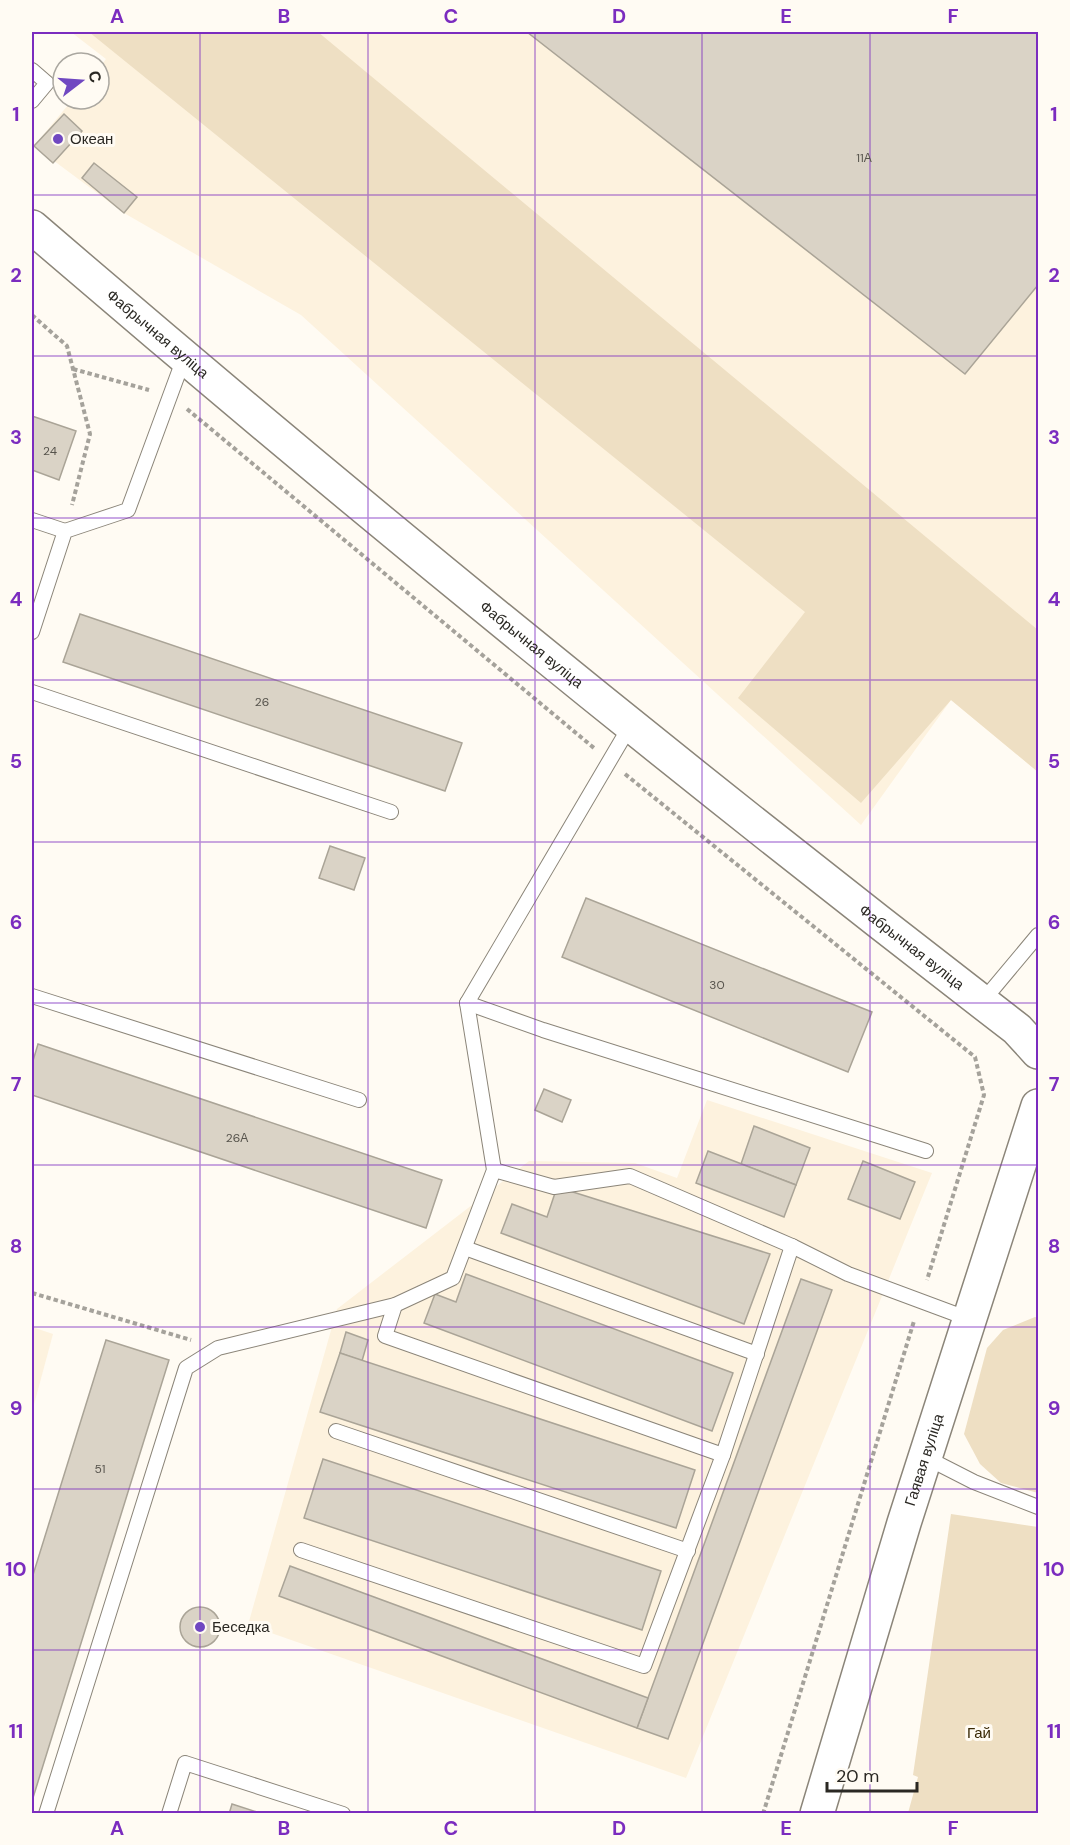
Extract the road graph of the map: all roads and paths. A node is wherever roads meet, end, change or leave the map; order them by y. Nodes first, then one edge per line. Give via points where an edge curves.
1 (32, 70) edge
2 (32, 101) edge
3 (32, 227) edge
4 (32, 315) edge
5 (184, 358) junction
6 (73, 369) junction
7 (171, 395) junction
8 (32, 520) edge
9 (65, 531) junction
10 (32, 632) edge
11 (32, 692) edge
12 (630, 726) junction
13 (610, 761) junction
14 (391, 812) dead end
15 (1038, 935) edge
16 (32, 996) edge
17 (982, 1002) junction
18 (467, 1003) junction
19 (1038, 1052) edge
20 (359, 1100) dead end
21 (1038, 1106) edge
22 (926, 1151) dead end
23 (494, 1170) junction
24 (792, 1246) junction
25 (465, 1248) junction
26 (32, 1293) edge
27 (921, 1300) junction
28 (395, 1305) junction
29 (970, 1319) junction
30 (218, 1348) junction
31 (757, 1354) junction
32 (336, 1431) dead end
33 (723, 1455) junction
34 (925, 1457) junction
35 (1038, 1507) edge
36 (300, 1550) dead end
37 (688, 1551) junction
38 (46, 1814) edge
39 (169, 1814) edge
40 (343, 1814) edge
41 (763, 1814) edge
42 (817, 1814) edge

1 - 2 lane via 47,83
3 - 5 main road, Фабрычная вуліца
4 - 6 path via 67,346
5 - 7 lane
5 - 12 main road, Фабрычная вуліца
6 - 7 path
6 - 9 path via 90,434
7 - 9 lane via 128,510
7 - 13 path
8 - 9 lane
9 - 10 lane
11 - 14 lane
12 - 13 lane
12 - 17 main road, Фабрычная вуліца
13 - 18 lane
13 - 27 path via 975,1057 984,1095
15 - 17 lane
16 - 20 lane
17 - 19 main road, Фабрычная вуліца via 1017,1029
18 - 22 lane
18 - 23 lane
21 - 29 main road, Гаявая вуліца
23 - 24 lane via 554,1187 630,1176
23 - 25 lane
24 - 27 lane via 848,1274
24 - 31 lane
25 - 28 lane via 453,1278
25 - 31 lane
26 - 30 path
27 - 29 lane
27 - 41 path
28 - 30 lane
28 - 33 lane via 386,1336
29 - 34 main road, Гаявая вуліца
30 - 38 lane via 186,1368
31 - 33 lane
32 - 37 lane
33 - 37 lane
34 - 35 lane via 974,1482
34 - 42 main road, Гаявая вуліца
36 - 37 lane via 644,1666
39 - 40 lane via 185,1762

